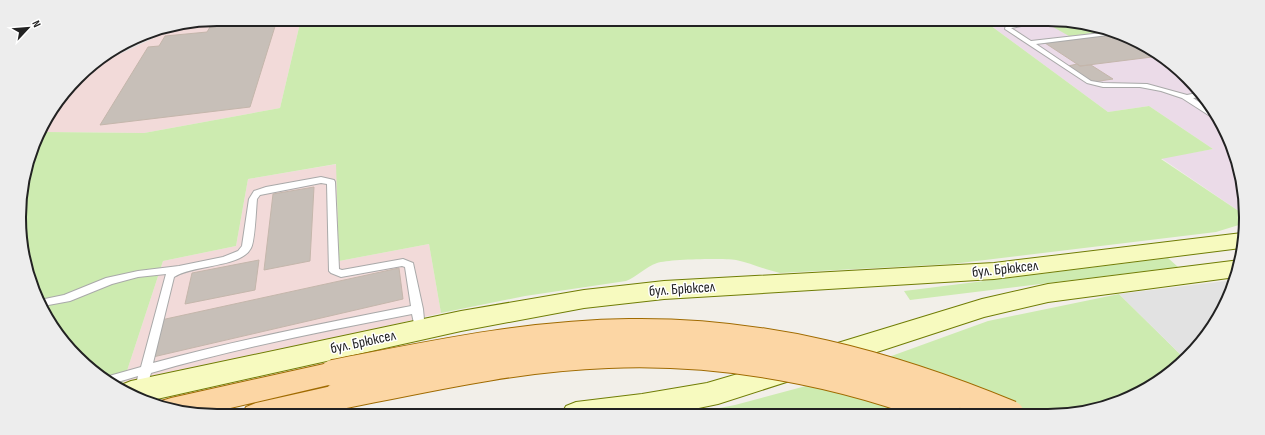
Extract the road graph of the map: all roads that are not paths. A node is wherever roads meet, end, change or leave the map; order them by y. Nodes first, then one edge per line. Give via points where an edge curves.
1 (1008, 26) edge
2 (1102, 34) edge
3 (1030, 43) junction
4 (1195, 96) edge
5 (1185, 97) junction
6 (1207, 112) edge
7 (1237, 240) edge
8 (178, 269) junction
9 (1232, 269) edge
10 (46, 302) edge
11 (419, 320) junction
12 (121, 382) edge
13 (139, 384) edge
14 (335, 385) junction
15 (192, 407) edge
16 (274, 409) edge
17 (627, 409) edge
18 (932, 409) edge
19 (998, 409) edge

1 - 3 lane via 1008,29
2 - 3 lane
3 - 5 lane via 1099,86 1147,86
4 - 5 lane
5 - 6 lane
7 - 11 main road, бул. Брюксел via 994,271 664,290
8 - 10 lane via 138,274 110,281 66,298
8 - 11 lane via 238,256 246,250 253,199 257,193 325,180 332,184 334,271 346,274 398,262 407,263 412,268
8 - 13 lane via 168,278
9 - 17 main road, бул. Брюксел via 1025,298 982,308 706,395
11 - 13 main road, бул. Брюксел
12 - 13 lane
14 - 15 main road, бул. Брюксел
14 - 16 main road, бул. Брюксел
14 - 18 main road, бул. Брюксел, bridge via 434,377 576,356 684,354 798,370 890,394
14 - 19 main road, бул. Брюксел, bridge via 501,342 631,332 689,334 746,339 848,358 938,386

